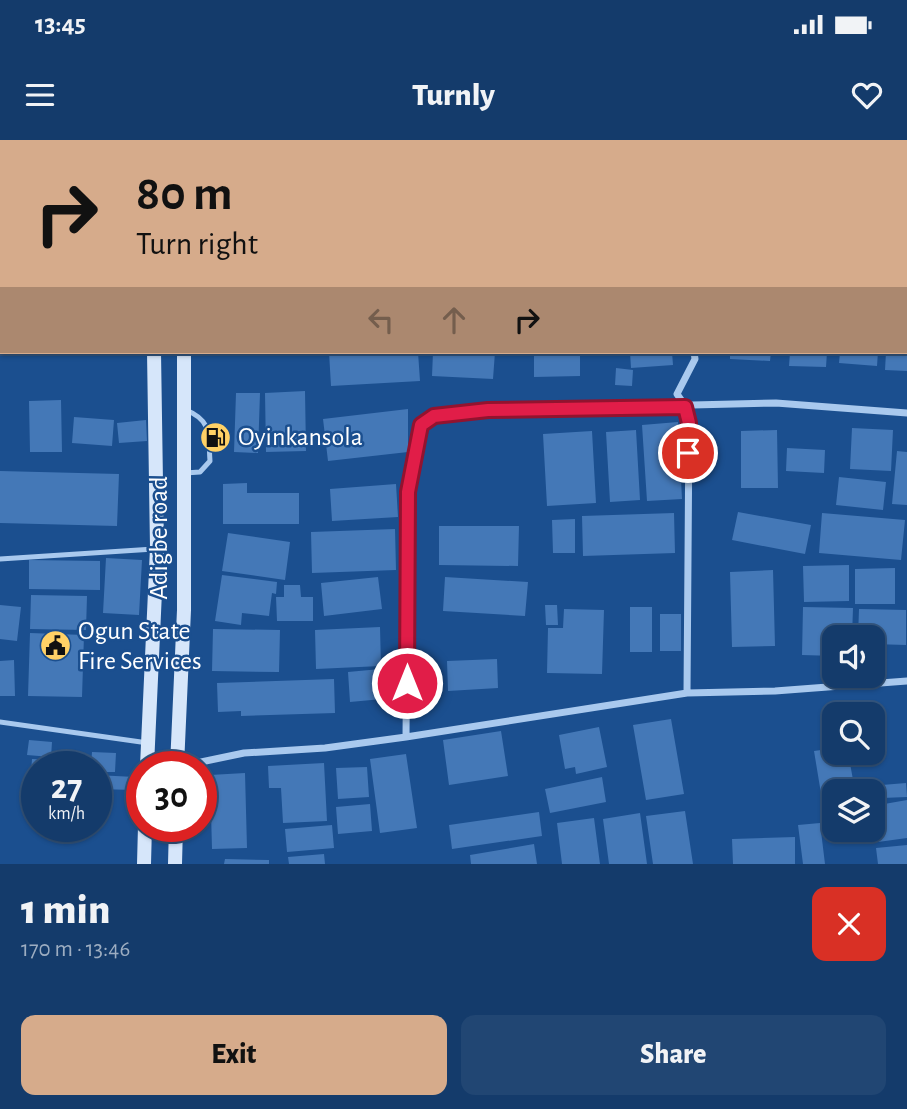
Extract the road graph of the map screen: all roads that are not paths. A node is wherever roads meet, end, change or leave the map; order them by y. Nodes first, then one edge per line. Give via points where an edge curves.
1 (154, 354) edge
2 (184, 354) edge
3 (694, 354) edge
4 (685, 407) junction
5 (184, 409) junction
6 (907, 413) edge
7 (183, 474) junction
8 (157, 548) junction
9 (0, 559) edge
10 (907, 681) edge
11 (687, 692) junction
12 (0, 722) edge
13 (406, 737) junction
14 (148, 743) junction
15 (148, 751) edge
16 (180, 751) edge
17 (217, 759) edge
18 (145, 842) edge
19 (176, 842) edge
20 (144, 864) edge
21 (175, 864) edge

1 - 8 main road, Adigbe road
2 - 5 main road, Adigbe road
3 - 4 street via 677,394
4 - 6 street via 776,403
4 - 11 street via 689,423
4 - 13 street via 488,410 434,416 421,425 408,492
5 - 7 main road, Adigbe road
5 - 7 lane via 207,423 209,461 200,471
7 - 16 main road, Adigbe road
8 - 9 lane
8 - 14 main road, Adigbe road
10 - 11 street
11 - 13 street
12 - 14 lane
13 - 17 street
14 - 15 main road, Adigbe road
18 - 20 main road
19 - 21 main road

